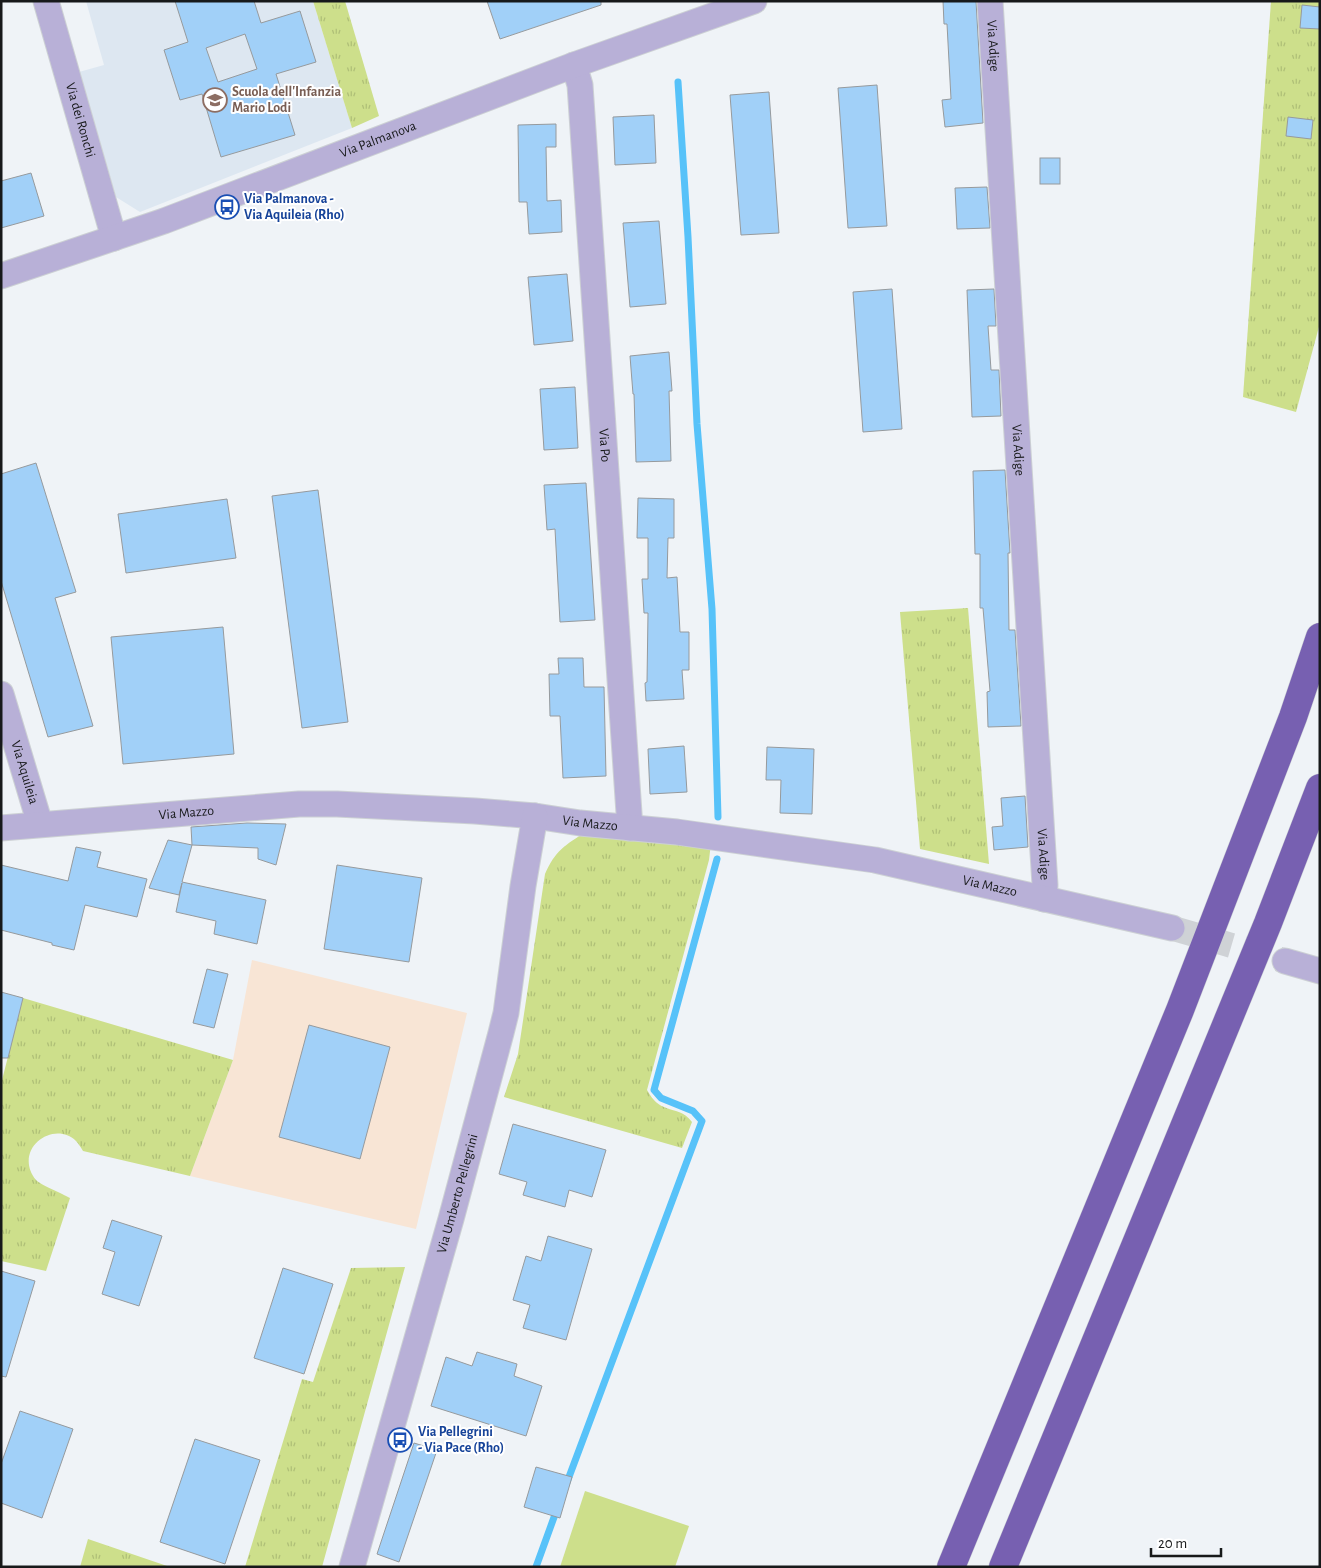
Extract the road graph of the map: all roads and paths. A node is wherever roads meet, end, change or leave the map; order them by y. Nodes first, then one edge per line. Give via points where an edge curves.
1 (46, 1) edge
2 (754, 1) edge
3 (990, 1) edge
4 (574, 65) junction
5 (114, 238) junction
6 (1, 276) edge
7 (1320, 637) edge
8 (1, 694) edge
9 (1320, 788) edge
10 (535, 816) junction
11 (40, 824) junction
12 (1, 828) edge
13 (630, 828) junction
14 (1044, 898) junction
15 (1172, 928) tunnel mouth
16 (1285, 961) tunnel mouth
17 (1320, 971) edge
18 (352, 1567) edge
19 (951, 1567) edge
20 (1003, 1567) edge

1 - 5 street, Via dei Ronchi
2 - 4 street, Via Palmanova
3 - 14 street, Via Adige
4 - 5 street, Via Palmanova
4 - 13 street, Via Po via 581,95
5 - 6 street, Via Palmanova
7 - 19 highway via 1294,717 1180,1010
8 - 11 street, Via Aquileia
9 - 20 highway via 1268,924
10 - 11 street, Via Mazzo via 298,804
10 - 13 street, Via Mazzo
10 - 18 street, Via Umberto Pellegrini via 501,1034 452,1219
11 - 12 street, Via Mazzo
13 - 14 street, Via Mazzo via 875,860
14 - 15 street, Via Mazzo
16 - 17 street

